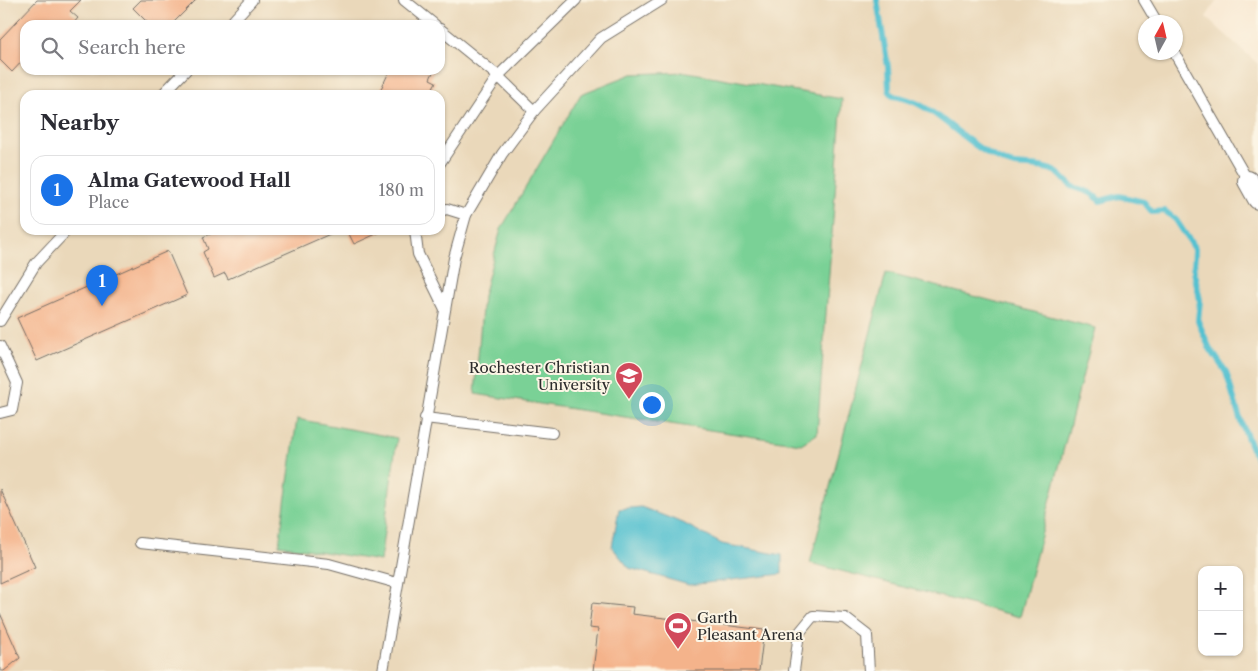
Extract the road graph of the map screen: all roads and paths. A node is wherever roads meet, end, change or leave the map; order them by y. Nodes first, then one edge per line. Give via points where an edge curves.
1 (252, 0) edge
2 (404, 0) edge
3 (576, 0) edge
4 (662, 0) edge
5 (1144, 0) edge
6 (1153, 15) edge
7 (234, 20) edge
8 (429, 20) edge
9 (445, 33) edge
10 (1179, 60) edge
11 (181, 75) edge
12 (498, 76) junction
13 (167, 90) edge
14 (534, 111) junction
15 (445, 156) edge
16 (1248, 181) joint
17 (1258, 200) edge
18 (445, 210) edge
19 (466, 215) junction
20 (63, 235) edge
21 (416, 235) edge
22 (445, 309) junction
23 (0, 321) edge
24 (0, 346) edge
25 (0, 413) edge
26 (425, 418) junction
27 (552, 433) dead end
28 (140, 543) dead end
29 (398, 583) junction
30 (383, 671) edge
31 (794, 671) edge
32 (869, 671) edge

1 - 7 lane
2 - 8 lane
3 - 12 lane
4 - 14 lane via 601,38
5 - 6 lane
9 - 12 lane
10 - 16 lane
11 - 13 lane
12 - 14 lane
12 - 15 lane
14 - 19 lane via 502,154
16 - 17 street
18 - 19 lane
19 - 22 lane
20 - 23 lane via 36,263
21 - 22 lane via 418,254
22 - 26 lane
24 - 25 lane via 17,383 12,410
26 - 27 lane
26 - 29 lane
28 - 29 lane via 330,564
29 - 30 lane
31 - 32 lane via 799,633 813,616 845,618 867,635

